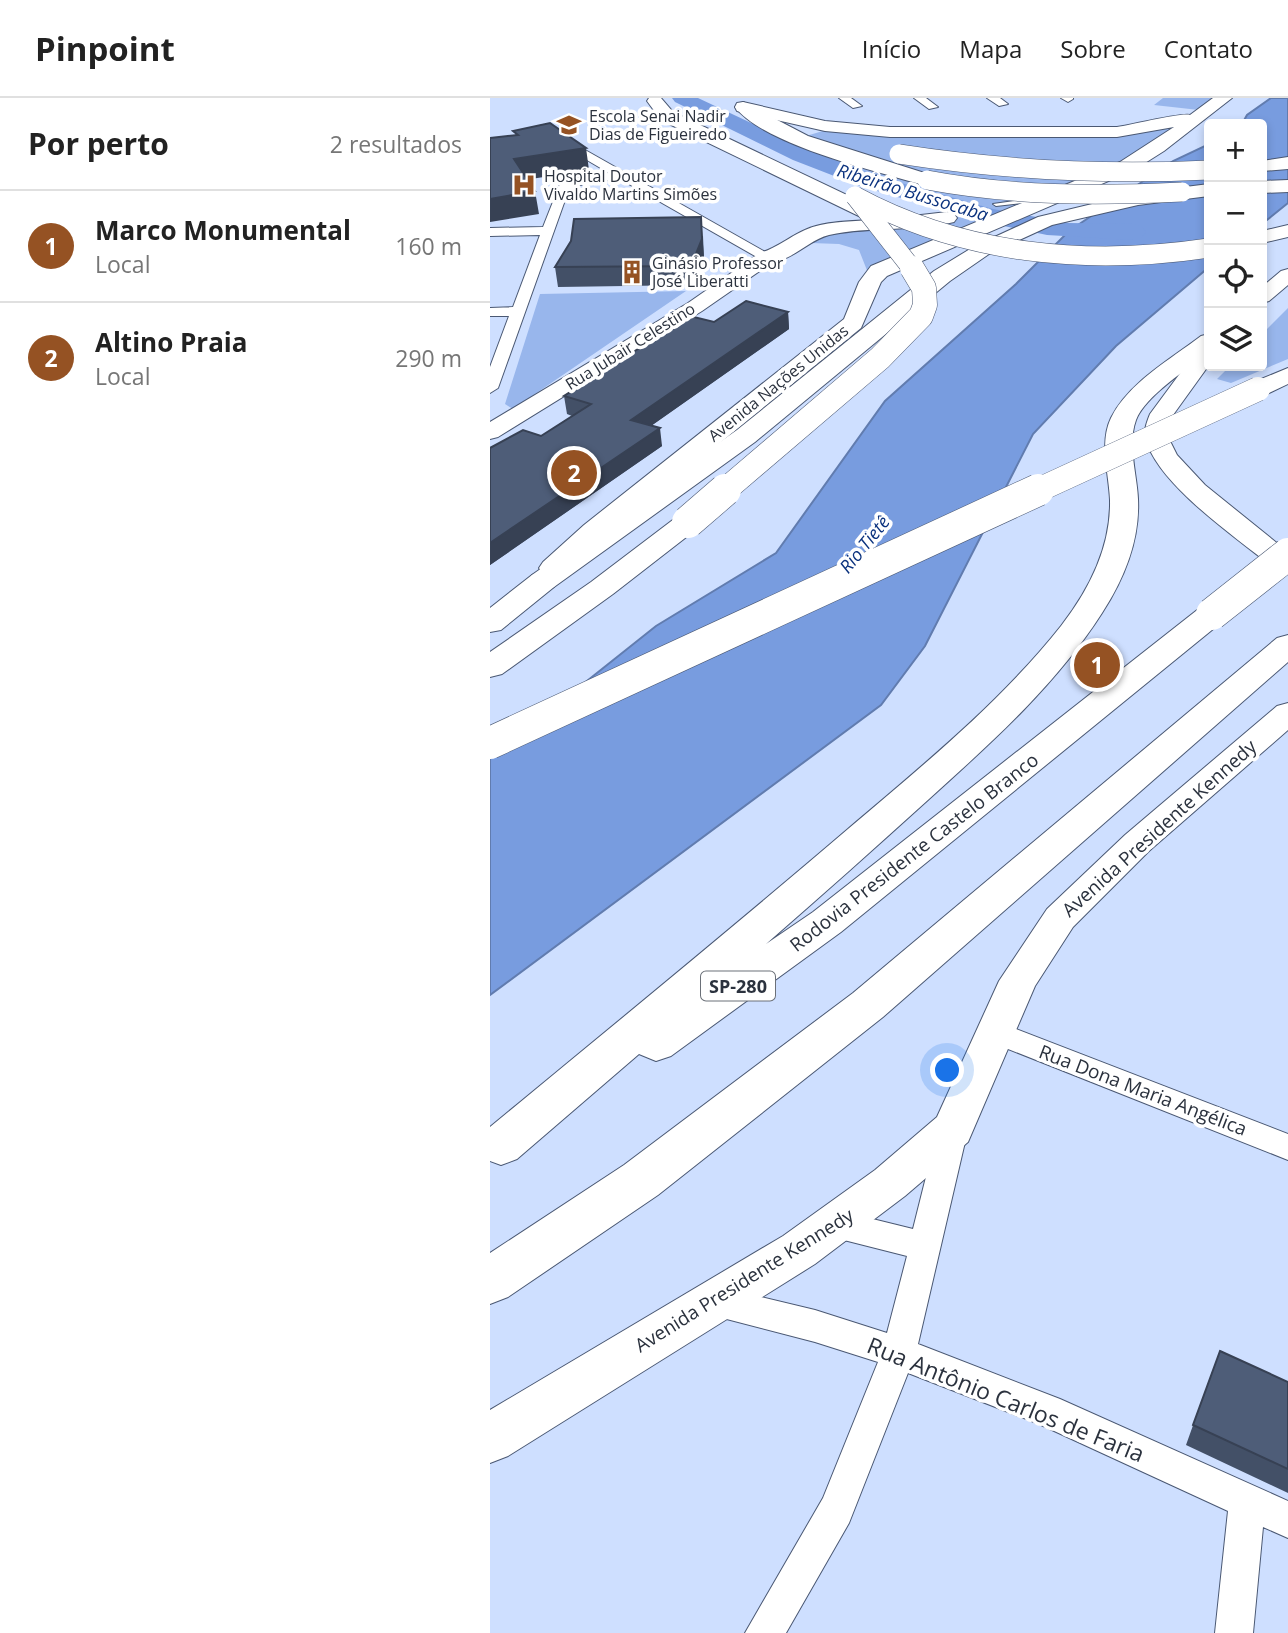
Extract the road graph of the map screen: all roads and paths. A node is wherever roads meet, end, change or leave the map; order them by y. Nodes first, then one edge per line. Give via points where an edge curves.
1 (844, 98) edge
2 (919, 98) edge
3 (992, 98) edge
4 (651, 100) edge
5 (736, 104) junction
6 (1003, 104) dead end
7 (1216, 104) edge
8 (857, 106) dead end
9 (933, 107) dead end
10 (947, 132) junction
11 (567, 144) edge
12 (1288, 163) edge
13 (1267, 165) edge
14 (1204, 170) edge
15 (622, 176) junction
16 (1288, 186) edge
17 (1267, 187) edge
18 (1204, 190) edge
19 (1182, 192) junction
20 (843, 196) junction
21 (1052, 199) junction
22 (992, 211) junction
23 (894, 225) junction
24 (715, 227) junction
25 (693, 228) edge
26 (550, 231) junction
27 (1288, 231) edge
28 (490, 232) edge
29 (1267, 236) edge
30 (795, 246) junction
31 (1204, 247) edge
32 (767, 257) junction
33 (862, 261) junction
34 (1288, 275) edge
35 (1267, 293) edge
36 (519, 311) junction
37 (490, 312) edge
38 (1204, 345) edge
39 (1204, 357) edge
40 (1288, 376) edge
41 (490, 388) edge
42 (490, 408) edge
43 (519, 415) junction
44 (490, 432) edge
45 (1288, 554) edge
46 (1288, 565) edge
47 (543, 581) junction
48 (490, 623) edge
49 (1286, 646) edge
50 (490, 667) edge
51 (1288, 713) edge
52 (490, 743) edge
53 (998, 1033) junction
54 (953, 1129) junction
55 (1288, 1147) edge
56 (496, 1149) edge
57 (836, 1224) junction
58 (925, 1246) junction
59 (490, 1280) edge
60 (715, 1301) junction
61 (899, 1353) junction
62 (490, 1437) edge
63 (1247, 1500) junction
64 (1288, 1520) edge
65 (764, 1633) edge
66 (1234, 1633) edge

1 - 8 street
2 - 9 street
3 - 6 street
4 - 20 main road
4 - 20 main road via 667,116
5 - 10 main road via 837,128
5 - 14 main road, bridge via 811,133 899,154 983,166 1063,172
5 - 19 main road, bridge via 752,117 790,134 885,169 970,189 1033,195
7 - 10 main road via 1156,127 1116,132
7 - 21 main road via 1127,166
10 - 22 main road via 1028,145 1059,160 1056,177
11 - 15 street
12 - 13 main road
15 - 24 street
15 - 26 street via 587,179 564,187
16 - 17 main road
18 - 19 main road
19 - 47 main road, bridge via 1101,207 1020,230 964,260 746,436
20 - 23 main road
20 - 31 main road, bridge via 921,228 1004,247 1123,255
20 - 32 main road via 829,199 835,206 832,213
20 - 50 main road, bridge via 919,278 925,305 921,316 880,358 688,522
21 - 22 lane
21 - 22 main road via 1019,212
22 - 23 main road
22 - 33 main road via 894,263
23 - 30 main road via 842,226 813,234
24 - 25 lane
24 - 32 street
26 - 28 street
26 - 36 street
27 - 29 main road
30 - 32 main road
30 - 33 main road via 822,243
32 - 43 main road, Rua Jubair Celestino
33 - 47 main road, Avenida Nações Unidas via 860,313 853,323 586,538
34 - 35 main road
36 - 37 street
36 - 41 street
38 - 56 main road via 1148,391 1124,418 1121,543 1100,590 1053,657 995,718 822,873
39 - 46 main road via 1162,414 1158,440 1196,489
40 - 52 main road, bridge
42 - 43 main road
43 - 44 main road, Rua Jubair Celestino
45 - 56 main road, Rodovia Presidente Castelo Branco / SP-280, bridge via 827,922 661,1041
47 - 48 main road, Avenida Nações Unidas
49 - 59 main road via 868,1005 641,1180
51 - 53 main road, Avenida Presidente Kennedy via 1112,865 1060,918 1018,981
53 - 54 main road, Avenida Presidente Kennedy
53 - 55 street, Rua Dona Maria Angélica
54 - 57 main road, Avenida Presidente Kennedy
54 - 58 street
57 - 58 street
57 - 60 main road, Avenida Presidente Kennedy
58 - 61 street
60 - 61 street, Rua Antônio Carlos de Faria
60 - 62 main road, Avenida Presidente Kennedy
61 - 63 street, Rua Antônio Carlos de Faria via 1048,1411
61 - 65 street via 836,1510
63 - 64 street, Rua Antônio Carlos de Faria
63 - 66 street

